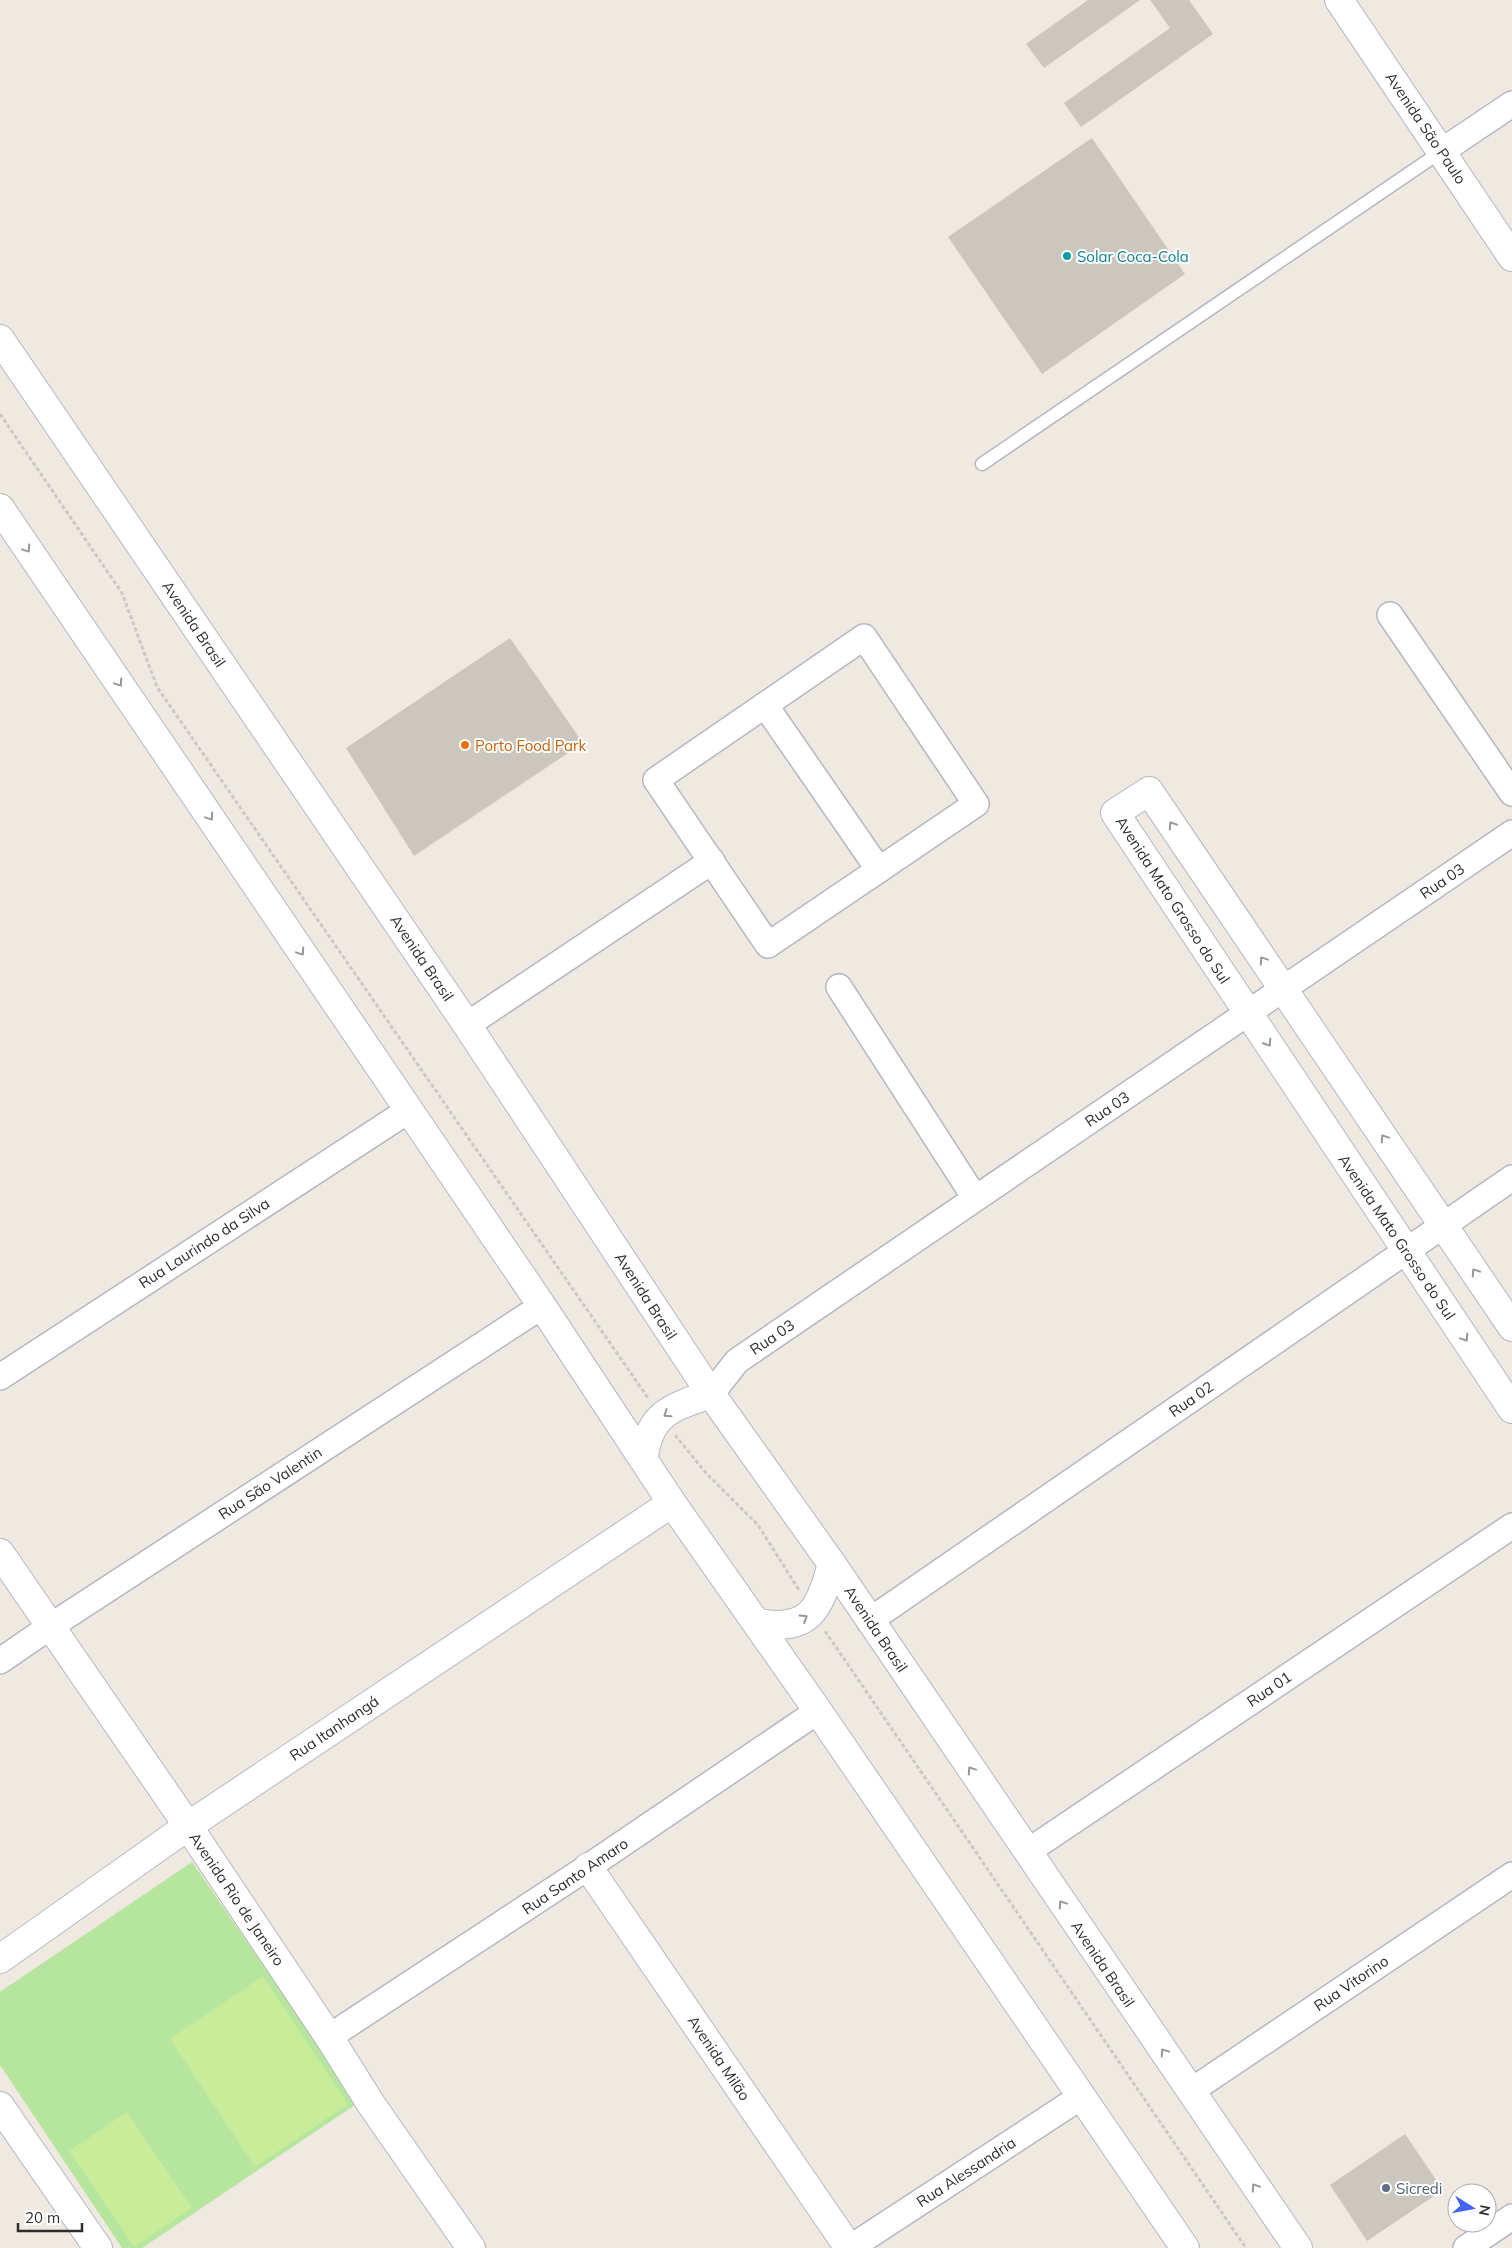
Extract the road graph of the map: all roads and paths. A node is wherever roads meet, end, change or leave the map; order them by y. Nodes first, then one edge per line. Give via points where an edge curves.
1 (1339, 0) edge
2 (1512, 104) edge
3 (1442, 151) junction
4 (1512, 257) edge
5 (0, 339) edge
6 (0, 414) edge
7 (982, 464) dead end
8 (0, 508) edge
9 (1390, 616) dead end
10 (765, 705) junction
11 (1512, 793) edge
12 (1512, 833) edge
13 (712, 862) junction
14 (879, 870) junction
15 (839, 987) dead end
16 (1283, 989) junction
17 (1248, 1013) junction
18 (467, 1025) junction
19 (409, 1110) junction
20 (1512, 1178) edge
21 (976, 1198) junction
22 (1443, 1225) junction
23 (1406, 1251) junction
24 (542, 1306) junction
25 (1512, 1327) edge
26 (0, 1377) edge
27 (711, 1394) junction
28 (1512, 1409) edge
29 (661, 1417) junction
30 (644, 1458) junction
31 (672, 1503) junction
32 (1512, 1526) edge
33 (0, 1553) edge
34 (832, 1564) junction
35 (812, 1612) junction
36 (869, 1621) junction
37 (757, 1622) junction
38 (51, 1626) junction
39 (0, 1662) edge
40 (818, 1711) junction
41 (188, 1826) junction
42 (1027, 1852) junction
43 (588, 1867) junction
44 (1512, 1875) edge
45 (0, 1959) edge
46 (329, 2037) junction
47 (1190, 2091) junction
48 (1082, 2096) junction
49 (0, 2106) edge
50 (1512, 2217) edge
51 (98, 2248) edge
52 (471, 2248) edge
53 (849, 2248) edge
54 (1185, 2248) edge
55 (1246, 2248) edge
56 (1298, 2248) edge
57 (1466, 2248) edge

1 - 3 main road, Avenida São Paulo
2 - 3 street
3 - 4 main road, Avenida São Paulo
3 - 7 lane
5 - 18 main road, Avenida Brasil
6 - 29 path via 122,593 157,687
8 -> 19 main road
9 - 11 street
10 - 13 street via 656,780
10 - 14 street
10 - 14 street via 864,637 976,804
12 - 16 street, Rua 03
13 - 14 street via 768,945
13 - 18 street
15 - 21 street
16 - 17 street, Rua 03
16 -> 17 main road, Avenida Mato Grosso do Sul via 1149,791 1115,813
22 -> 16 main road, Avenida Mato Grosso do Sul
17 - 21 street, Rua 03
17 -> 23 main road, Avenida Mato Grosso do Sul
18 - 27 main road, Avenida Brasil
19 - 24 main road
19 - 26 street, Rua Laurindo da Silva
20 - 22 street, Rua 02
21 - 27 street, Rua 03 via 737,1361
22 - 23 street, Rua 02
25 -> 22 main road, Avenida Mato Grosso do Sul
23 -> 28 main road, Avenida Mato Grosso do Sul
23 - 36 street, Rua 02
24 - 30 main road
24 - 38 street, Rua São Valentin
27 -> 29 main road via 679,1405
27 - 34 main road, Avenida Brasil
29 - 30 main road via 652,1426
29 - 35 path via 706,1473 758,1525
30 - 31 main road
31 - 37 main road
31 - 41 main road, Rua Itanhangá
32 - 42 street, Rua 01
33 - 38 main road, Avenida Rio de Janeiro
34 - 35 main road via 824,1595
34 - 36 main road, Avenida Brasil
37 -> 35 main road via 775,1626 792,1624
35 - 55 path
42 -> 36 main road, Avenida Brasil
37 - 40 main road
38 - 39 street, Rua São Valentin
38 - 41 main road, Avenida Rio de Janeiro
40 - 43 street, Rua Santo Amaro
40 - 48 main road
41 - 45 main road, Rua Itanhangá
41 - 46 main road, Avenida Rio de Janeiro
47 -> 42 main road, Avenida Brasil
43 - 46 street, Rua Santo Amaro
43 - 53 main road, Avenida Milão
44 - 47 street, Rua Vitorino
46 - 52 main road, Avenida Rio de Janeiro via 371,2104
56 -> 47 main road, Avenida Brasil
48 - 53 street, Rua Alessandria
48 - 54 main road
49 - 51 main road
50 - 57 street

